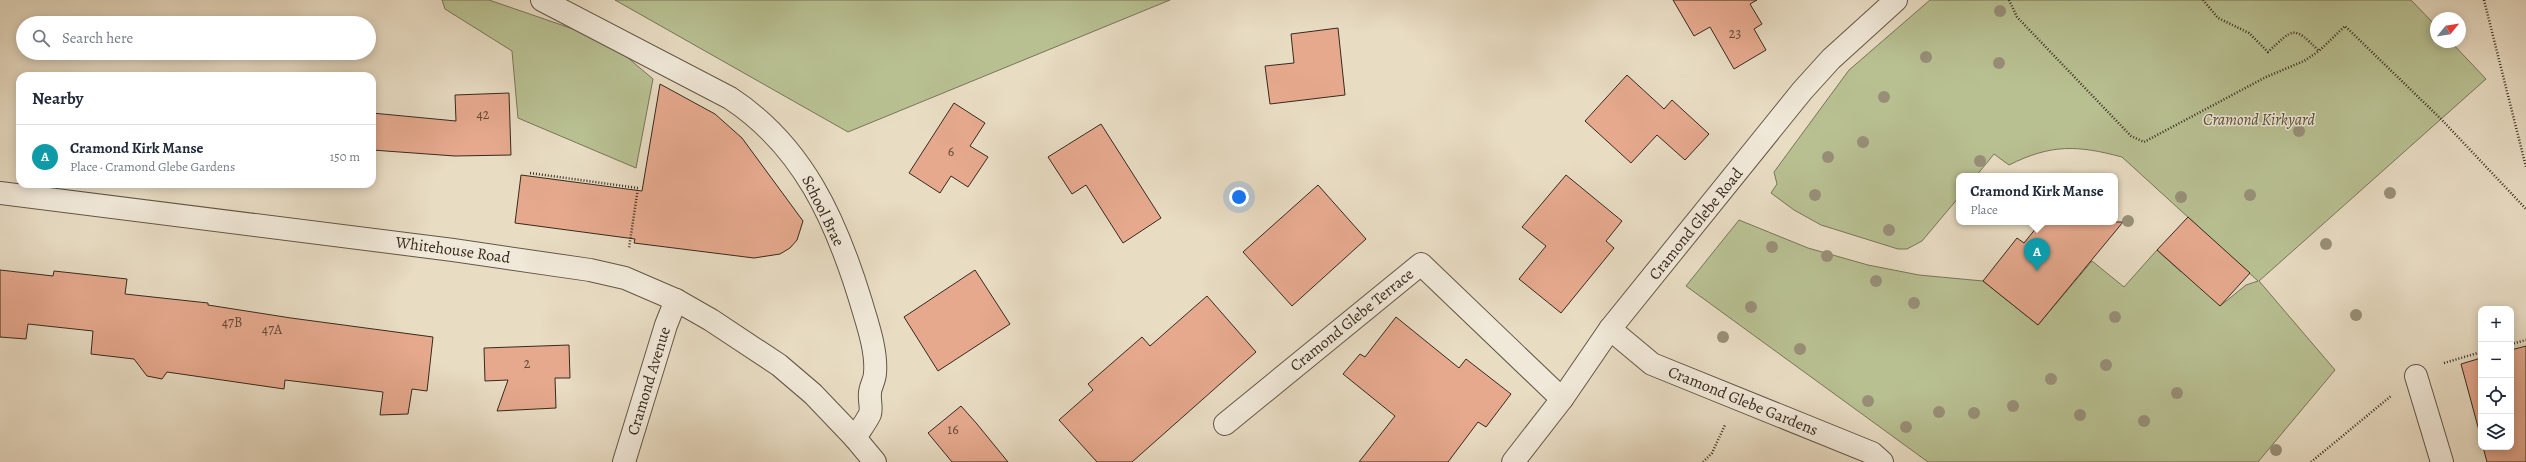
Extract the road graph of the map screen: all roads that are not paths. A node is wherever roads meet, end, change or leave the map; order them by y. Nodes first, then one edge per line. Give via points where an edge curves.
1 (542, 0) edge
2 (1896, 0) edge
3 (0, 193) edge
4 (676, 300) junction
5 (1610, 329) junction
6 (2416, 376) road end
7 (1562, 399) junction
8 (1225, 424) dead end
9 (855, 438) junction
10 (624, 462) edge
11 (875, 462) edge
12 (1512, 462) edge
13 (1882, 462) edge
14 (2442, 462) edge

1 - 9 street, School Brae via 730,98 754,114 798,161 833,225 856,285 872,351 875,373 870,392 870,413
2 - 5 street, Cramond Glebe Road via 1831,59 1802,91
3 - 4 street, Whitehouse Road via 453,250 590,270 625,278
4 - 9 street, Whitehouse Road via 779,365 813,394
4 - 10 street, Cramond Avenue
5 - 7 street, Cramond Glebe Road
5 - 13 street, Cramond Glebe Gardens via 1652,364 1872,453
6 - 14 street
7 - 8 street, Cramond Glebe Terrace via 1421,264
7 - 12 street, Cramond Glebe Road
9 - 11 street, Whitehouse Road

